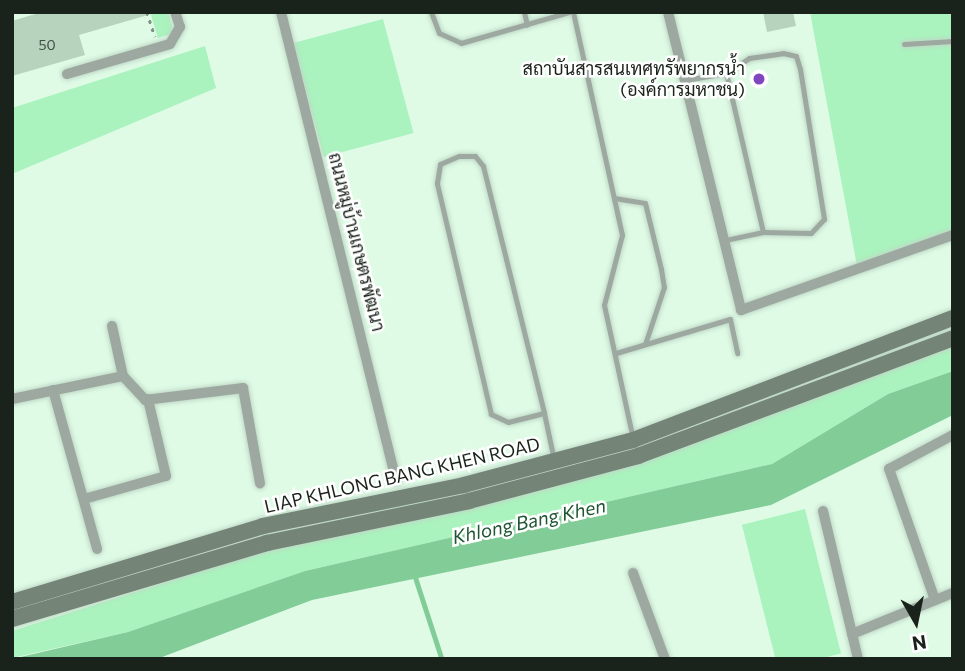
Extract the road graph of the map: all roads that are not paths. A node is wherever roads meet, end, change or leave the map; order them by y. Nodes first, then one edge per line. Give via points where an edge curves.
1 (175, 12) edge
2 (281, 12) edge
3 (431, 12) edge
4 (524, 12) edge
5 (571, 12) edge
6 (668, 12) edge
7 (527, 25) junction
8 (953, 41) edge
9 (904, 44) dead end
10 (726, 73) junction
11 (67, 74) dead end
12 (685, 80) junction
13 (614, 198) junction
14 (763, 232) junction
15 (953, 234) edge
16 (724, 240) junction
17 (953, 318) edge
18 (112, 326) dead end
19 (953, 338) edge
20 (645, 344) junction
21 (616, 353) junction
22 (737, 353) dead end
23 (123, 376) junction
24 (52, 390) junction
25 (12, 399) edge
26 (148, 399) junction
27 (544, 413) junction
28 (953, 435) edge
29 (633, 440) junction
30 (554, 461) junction
31 (559, 478) junction
32 (396, 480) dead end
33 (260, 484) dead end
34 (83, 499) junction
35 (823, 511) dead end
36 (97, 549) dead end
37 (633, 573) dead end
38 (953, 593) edge
39 (936, 600) junction
40 (12, 602) edge
41 (12, 618) edge
42 (852, 634) junction
43 (665, 659) edge
44 (858, 659) edge

1 - 11 street via 176,38
2 - 32 street, ถนนหมู่บ้านเกษตรพัฒนา
3 - 7 lane via 439,33 461,43
4 - 7 lane
5 - 7 lane
5 - 13 lane
6 - 12 street
8 - 9 lane
10 - 12 lane
10 - 14 lane
10 - 14 lane via 749,58 783,53 796,56 800,69 824,219 811,233
12 - 16 street
13 - 20 lane via 645,203 661,269 664,287
13 - 21 lane via 622,235 604,305
14 - 16 lane
15 - 16 street via 741,310
17 - 29 main road, LIAP KHLONG BANG KHEN ROAD
18 - 23 street
19 - 31 main road, LIAP KHLONG BANG KHEN ROAD via 638,456
20 - 21 lane
20 - 22 lane via 730,319
21 - 29 lane
23 - 24 street
23 - 26 street via 130,377 138,398
24 - 25 street
24 - 34 street
26 - 33 street via 243,388
26 - 34 street via 166,476
27 - 27 lane via 508,422 491,414 437,183 440,164 459,156 475,156 483,166
27 - 30 lane
28 - 39 street via 889,469
29 - 30 main road, LIAP KHLONG BANG KHEN ROAD
30 - 31 main road
30 - 40 main road, LIAP KHLONG BANG KHEN ROAD via 263,526
31 - 41 main road, LIAP KHLONG BANG KHEN ROAD via 267,543
34 - 36 street
35 - 42 street
37 - 43 street
38 - 39 street
39 - 42 street
42 - 44 street

